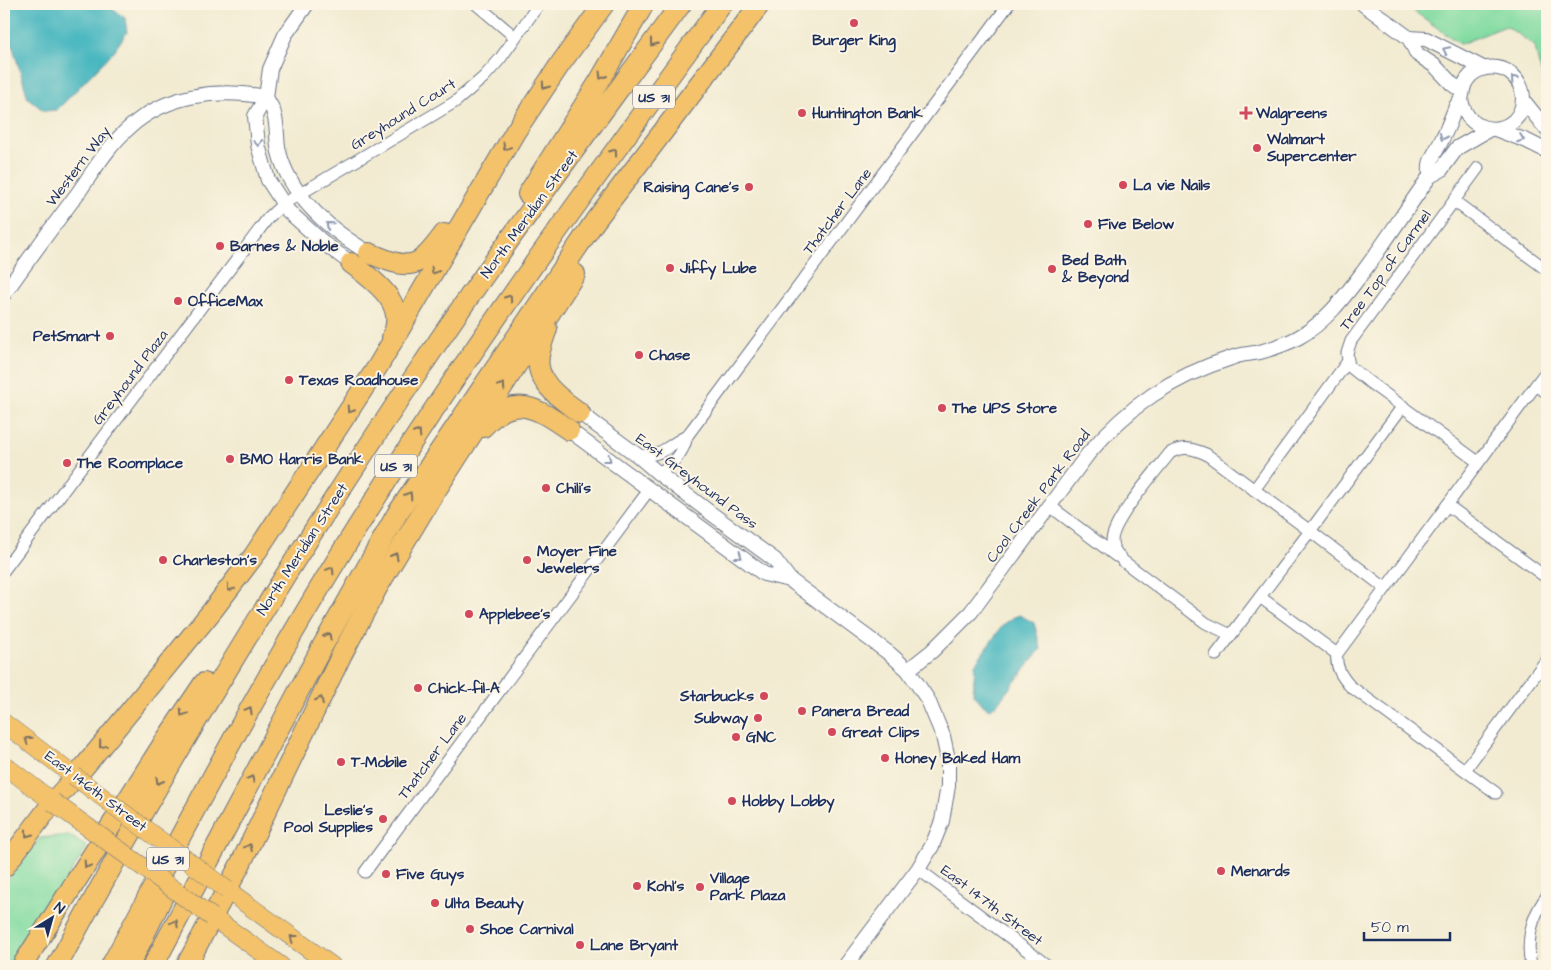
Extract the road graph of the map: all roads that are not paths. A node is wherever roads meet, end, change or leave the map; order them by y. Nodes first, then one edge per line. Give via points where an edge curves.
1 (306, 4) edge
2 (476, 4) edge
3 (539, 4) edge
4 (604, 4) edge
5 (644, 4) edge
6 (681, 4) edge
7 (722, 4) edge
8 (760, 4) edge
9 (1010, 4) edge
10 (1363, 4) edge
11 (515, 37) junction
12 (1409, 38) junction
13 (1483, 68) junction
14 (697, 89) junction
15 (1461, 95) junction
16 (266, 97) junction
17 (1523, 100) junction
18 (1493, 129) junction
19 (1547, 130) edge
20 (1547, 151) edge
21 (494, 168) junction
22 (1478, 168) dead end
23 (1430, 176) junction
24 (300, 194) junction
25 (1454, 201) junction
26 (283, 204) junction
27 (369, 253) joint
28 (351, 263) joint
29 (1547, 270) edge
30 (4, 294) edge
31 (552, 309) junction
32 (1348, 360) junction
33 (378, 366) junction
34 (1547, 370) edge
35 (417, 373) junction
36 (1536, 385) junction
37 (1547, 393) edge
38 (1403, 406) junction
39 (580, 414) joint
40 (568, 430) joint
41 (687, 436) junction
42 (637, 455) junction
43 (1478, 462) junction
44 (658, 473) junction
45 (649, 490) junction
46 (1254, 490) junction
47 (429, 501) junction
48 (332, 502) junction
49 (1447, 505) junction
50 (1050, 506) junction
51 (1310, 531) junction
52 (1123, 561) junction
53 (4, 570) edge
54 (1547, 578) edge
55 (790, 580) junction
56 (1385, 588) junction
57 (1260, 597) junction
58 (1231, 635) junction
59 (1337, 654) junction
60 (1216, 656) dead end
61 (1547, 659) edge
62 (908, 670) junction
63 (4, 723) edge
64 (226, 753) junction
65 (4, 765) edge
66 (1465, 770) junction
67 (74, 776) junction
68 (1496, 793) dead end
69 (53, 802) junction
70 (4, 867) edge
71 (918, 868) junction
72 (366, 872) dead end
73 (227, 890) junction
74 (1547, 896) edge
75 (212, 917) junction
76 (22, 966) edge
77 (56, 966) edge
78 (111, 966) edge
79 (129, 966) edge
80 (153, 966) edge
81 (186, 966) edge
82 (282, 966) edge
83 (332, 966) edge
84 (845, 966) edge
85 (1048, 966) edge
86 (1530, 966) edge

1 - 16 street via 278,50 270,69
2 - 11 street
3 - 11 street, Greyhound Court
4 -> 21 highway via 538,97
5 -> 35 highway
6 -> 35 highway, North Meridian Street / US 31 via 524,219
64 -> 7 highway, US 31 via 341,553 442,396 536,259
8 - 14 highway
9 - 41 street, Thatcher Lane
10 - 12 street
11 - 24 street, Greyhound Court via 484,77 455,102
13 -> 12 street via 1426,39
12 - 15 street via 1417,54 1435,66
13 - 15 street via 1470,77
17 -> 13 street via 1520,86 1511,74 1497,68
14 - 31 highway
80 -> 14 highway via 322,647 397,514 595,221
15 - 18 street via 1462,106 1470,120 1483,128
15 -> 23 street, Cool Creek Park Road via 1430,162
16 - 24 street via 274,114 276,137 285,169
16 -> 26 street via 255,116 258,145 268,180
16 - 30 street, Western Way via 202,94 146,114 104,156
17 - 18 street via 1514,120
17 - 19 street
18 -> 20 street
18 - 23 street, Cool Creek Park Road via 1457,148 1441,170
21 - 27 highway via 423,259 400,265
21 -> 33 highway
22 - 25 street, Tree Top of Carmel
23 - 50 street, Cool Creek Park Road via 1387,239 1320,322 1278,346 1213,364 1147,398 1106,432
24 - 26 street, Greyhound Court
27 -> 24 street via 331,227
25 - 29 street
25 - 32 street, Tree Top of Carmel via 1351,341
26 - 28 street via 312,233
26 - 53 street, Greyhound Plaza via 268,218
28 - 33 highway via 392,301 396,319 394,333
31 - 39 highway via 539,356 540,370 550,388
47 -> 31 highway
32 - 38 street via 1349,366
32 - 46 street, Tree Top of Carmel
33 -> 67 highway via 253,557
34 - 36 street
35 - 48 highway, North Meridian Street / US 31
36 - 37 street
36 - 43 street
38 - 43 street
38 - 51 street
39 - 42 street, East Greyhound Pass
40 -> 45 street, East Greyhound Pass
40 - 47 highway via 546,414 530,408 516,406 502,411 489,420
41 - 42 street, Thatcher Lane via 662,452
41 - 44 street, Thatcher Lane via 685,446 672,464
42 - 44 street, East Greyhound Pass
43 - 49 street
44 - 55 street, East Greyhound Pass via 775,560
45 -> 55 street, East Greyhound Pass via 764,574
45 - 72 street, Thatcher Lane
46 - 51 street
46 - 52 street via 1206,454 1192,448 1179,448 1170,453 1114,531 1114,552
73 -> 47 highway via 342,654
48 -> 76 highway via 181,715
48 -> 77 highway, North Meridian Street / US 31 via 171,762
49 - 54 street
49 - 56 street
50 - 52 street
50 - 62 street, Cool Creek Park Road via 971,612
51 - 56 street
51 - 57 street
52 - 58 street via 1206,623
55 - 62 street, East Greyhound Pass
56 - 59 street
57 - 58 street
57 - 59 street
58 - 60 street
59 - 66 street via 1341,676 1350,686
61 - 66 street
62 - 71 street, East Greyhound Pass via 934,711 948,759 945,810 932,846
67 -> 63 main road, East 146th Street
64 - 78 highway, US 31
64 - 79 highway
65 - 69 main road
66 - 68 street
67 - 69 highway
67 - 73 main road, East 146th Street, bridge
69 -> 70 highway
69 - 75 main road, bridge
71 - 84 street, East Greyhound Pass
71 - 85 street, East 147th Street
73 - 75 highway
83 -> 73 main road, East 146th Street
74 - 86 street via 1531,926 1528,941
75 - 81 highway
75 - 82 main road

